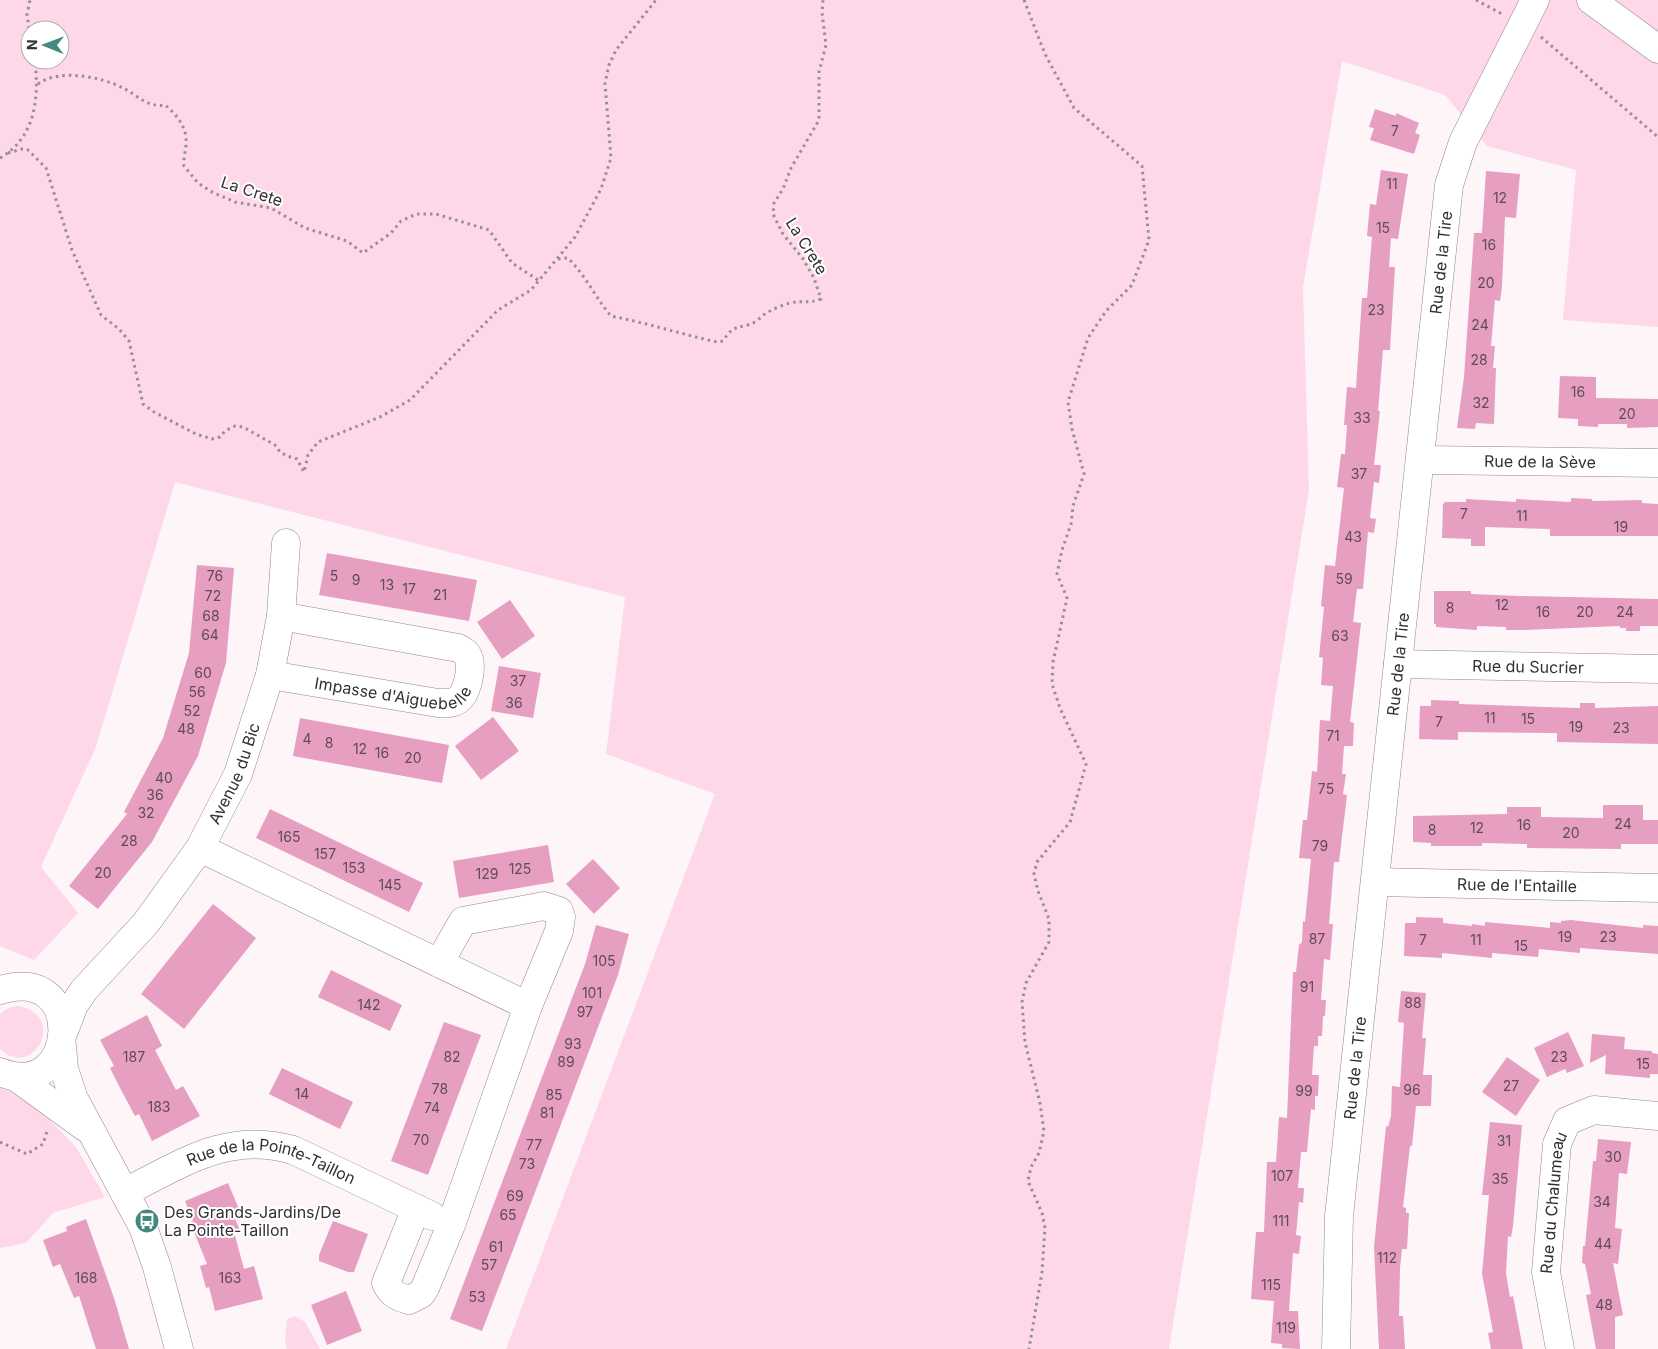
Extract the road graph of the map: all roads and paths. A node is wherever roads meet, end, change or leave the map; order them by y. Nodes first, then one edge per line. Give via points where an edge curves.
1 (30, 0) edge
2 (656, 0) edge
3 (823, 0) edge
4 (1024, 0) edge
5 (1476, 0) edge
6 (1591, 0) edge
7 (1529, 11) edge
8 (28, 20) edge
9 (1658, 49) edge
10 (36, 70) edge
11 (38, 84) junction
12 (1658, 137) edge
13 (8, 153) junction
14 (0, 158) edge
15 (558, 259) junction
16 (539, 280) junction
17 (1421, 460) junction
18 (1658, 463) edge
19 (286, 543) dead end
20 (280, 616) junction
21 (1398, 664) junction
22 (1658, 670) edge
23 (270, 675) junction
24 (200, 848) junction
25 (1376, 882) junction
26 (1658, 888) edge
27 (439, 963) junction
28 (103, 967) junction
29 (0, 974) edge
30 (0, 990) edge
31 (35, 990) junction
32 (528, 1006) junction
33 (63, 1038) junction
34 (8, 1074) edge
35 (1658, 1116) edge
36 (49, 1126) dead end
37 (94, 1133) junction
38 (0, 1142) edge
39 (125, 1192) junction
40 (416, 1209) junction
41 (451, 1225) junction
42 (179, 1349) edge
43 (1029, 1349) edge
44 (1336, 1349) edge
45 (1560, 1349) edge

1 - 8 path
2 - 15 path via 616,50 609,65 605,83 612,158 601,189 575,237
3 - 15 path, La Crete via 826,45 819,72 819,120 791,168 774,203 773,214 814,278 821,299 788,304 766,313 756,322 730,330 723,341 717,342 611,316 575,264 568,258
4 - 43 path via 1045,54 1074,108 1142,166 1149,240 1132,285 1106,311 1088,338 1068,402 1084,474 1057,574 1067,598 1053,662 1052,684 1086,764 1070,822 1037,862 1034,874 1049,918 1049,942 1026,983 1022,1002 1025,1042 1044,1131 1028,1181 1045,1228 1042,1272
5 - 7 path via 1509,18
6 - 9 street
7 - 12 path
7 - 17 street, Rue de la Tire via 1463,142 1449,185
10 - 11 path
11 - 13 path via 33,117 19,144
11 - 16 path, La Crete via 54,77 96,77 150,104 165,105 183,127 186,138 184,166 198,183 235,202 271,208 305,228 347,241 363,253 392,233 401,222 416,214 436,214 489,230 512,263
13 - 14 path
13 - 16 path via 22,148 28,150 46,168 72,250 100,315 129,341 143,404 196,434 212,439 235,426 243,426 275,445 280,452 298,459 304,472 308,455 318,442 380,418 410,400 498,310 531,290
15 - 16 path
17 - 18 street, Rue de la Sève
17 - 21 street, Rue de la Tire
19 - 20 street, Avenue du Bic
20 - 23 street, Avenue du Bic
20 - 23 street, Impasse d'Aiguebelle via 458,648 466,652 469,659 468,674 463,696 448,703
21 - 22 street, Rue du Sucrier
21 - 25 street, Rue de la Tire
23 - 24 street, Avenue du Bic via 238,774
24 - 27 street
24 - 28 street, Avenue du Bic via 146,923
25 - 26 street, Rue de l'Entaille
25 - 44 street, Rue de la Tire via 1339,1216
27 - 32 street
27 - 32 street via 463,921 544,906 559,911 561,924
28 - 31 street, Avenue du Bic via 81,980
28 - 33 street, Avenue du Bic via 74,1005
29 - 31 street
30 - 31 street, Avenue du Bic via 13,986
31 - 33 street via 54,1002 61,1016
32 - 41 street
33 - 34 street, Avenue du Bic via 55,1059 44,1069 31,1075
33 - 37 street via 67,1082
34 - 37 street
35 - 45 street, Rue du Chalumeau via 1594,1110 1567,1121 1557,1144 1546,1272
36 - 38 path via 43,1144 27,1154
37 - 39 street
39 - 40 street, Rue de la Pointe-Taillon via 217,1148 254,1142 293,1150
39 - 42 street via 143,1227 157,1267
40 - 41 street, Rue de la Pointe-Taillon
40 - 41 street via 386,1283 396,1296 409,1300 421,1294

